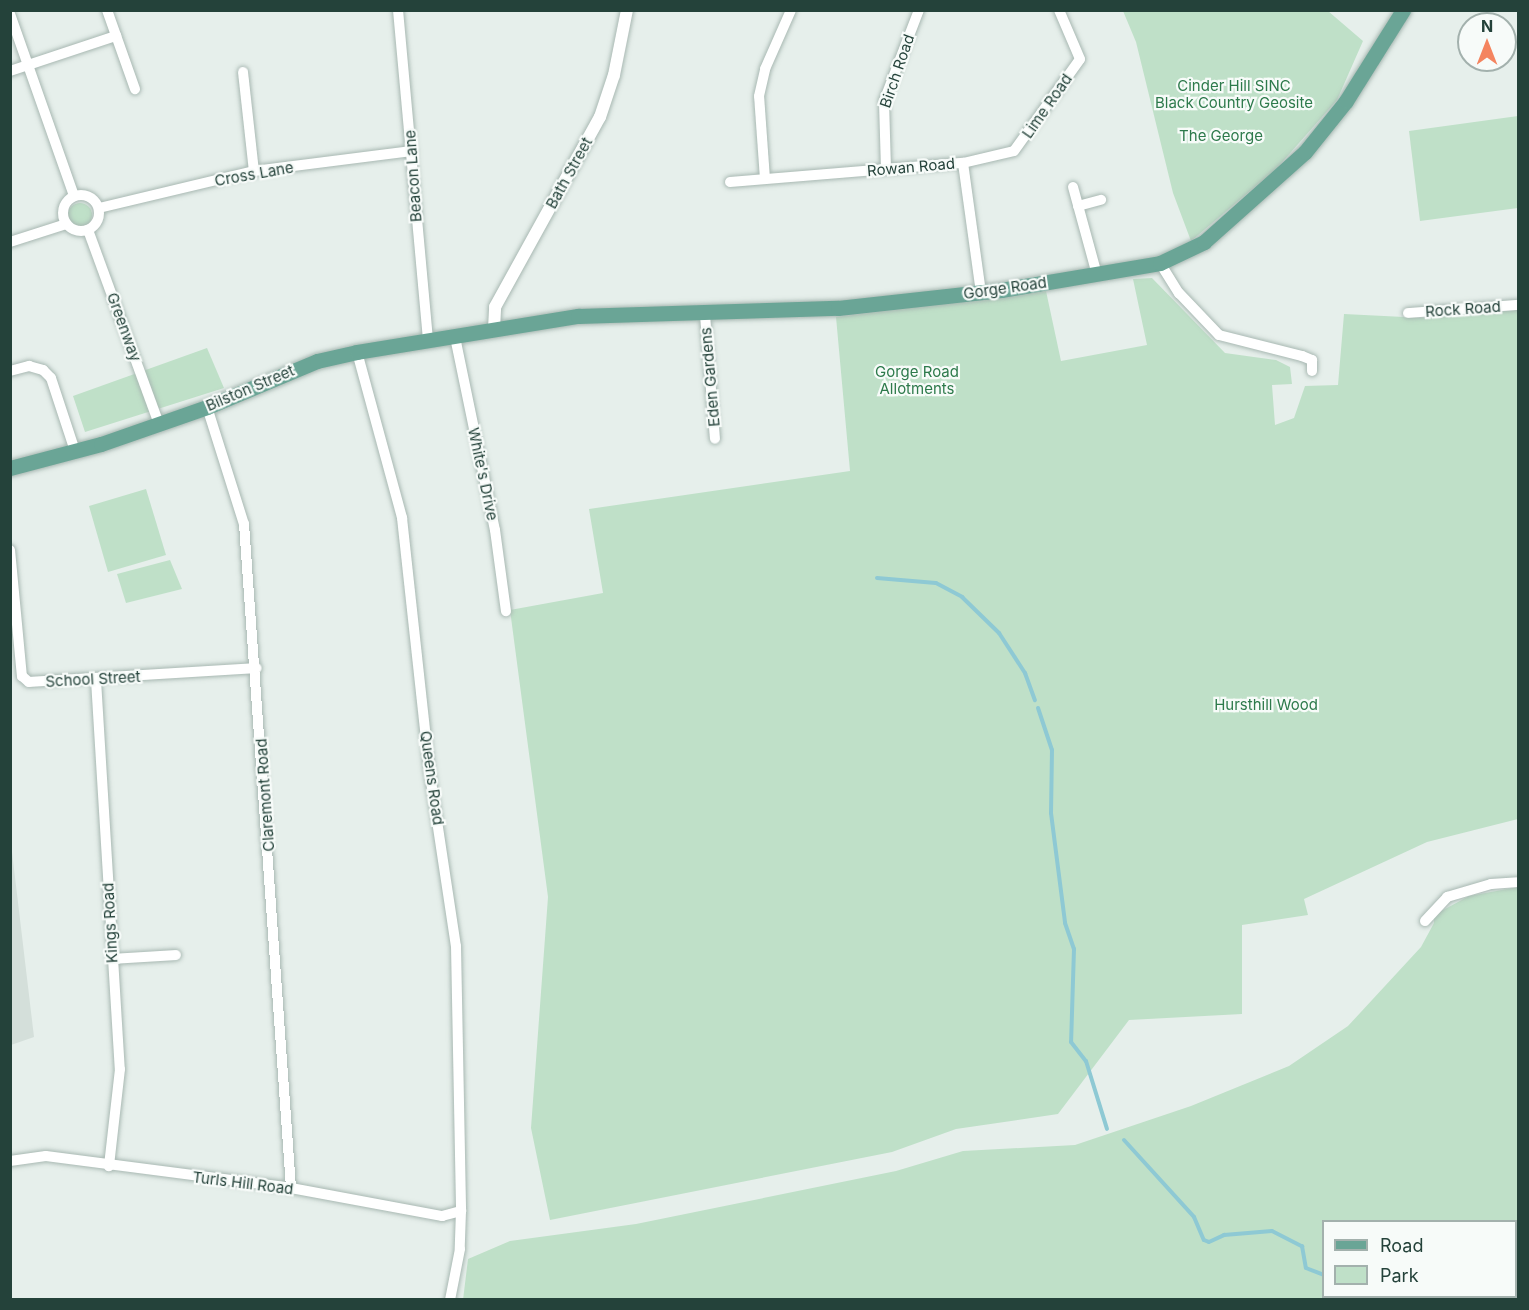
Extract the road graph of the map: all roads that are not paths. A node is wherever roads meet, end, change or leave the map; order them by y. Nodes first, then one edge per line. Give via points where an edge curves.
1 (107, 10) edge
2 (398, 10) edge
3 (627, 10) edge
4 (791, 10) edge
5 (919, 10) edge
6 (1059, 10) edge
7 (1403, 10) edge
8 (10, 14) edge
9 (116, 36) junction
10 (28, 65) junction
11 (10, 71) edge
12 (243, 72) dead end
13 (135, 90) dead end
14 (412, 151) junction
15 (963, 162) junction
16 (886, 170) junction
17 (254, 171) junction
18 (765, 178) junction
19 (730, 182) dead end
20 (1073, 187) dead end
21 (75, 196) junction
22 (1101, 200) dead end
23 (1078, 206) junction
24 (99, 208) junction
25 (66, 224) junction
26 (88, 230) junction
27 (10, 242) edge
28 (1160, 263) junction
29 (1097, 275) junction
30 (981, 292) junction
31 (1518, 305) edge
32 (1408, 313) dead end
33 (705, 315) junction
34 (494, 329) junction
35 (455, 337) junction
36 (428, 342) junction
37 (357, 352) junction
38 (10, 371) edge
39 (1312, 371) dead end
40 (207, 407) junction
41 (159, 424) junction
42 (715, 439) dead end
43 (75, 451) junction
44 (10, 468) edge
45 (10, 550) edge
46 (506, 611) dead end
47 (257, 668) junction
48 (96, 680) junction
49 (1518, 882) edge
50 (1425, 921) dead end
51 (176, 955) dead end
52 (112, 959) junction
53 (10, 1161) edge
54 (109, 1166) junction
55 (291, 1188) junction
56 (461, 1210) junction
57 (450, 1299) edge

1 - 9 street
2 - 14 street, Beacon Lane
3 - 34 street, Bath Street via 614,75 600,117 495,307
4 - 18 street via 765,69 759,96
5 - 16 street, Birch Road via 884,101
6 - 15 street, Lime Road via 1080,58 1014,151
7 - 28 main road, Gorge Road via 1346,101 1305,152 1204,242
8 - 10 street
9 - 10 street
9 - 13 street
10 - 11 street
10 - 21 street
12 - 17 street
14 - 17 street, Cross Lane
14 - 36 street, Beacon Lane
15 - 16 street, Rowan Road
15 - 30 street, Rowan Road
16 - 18 street, Rowan Road
17 - 24 street, Cross Lane
18 - 19 street, Rowan Road
20 - 23 street
21 - 24 street via 89,196
21 - 25 street via 62,211
22 - 23 street
23 - 29 street
24 - 26 street via 97,221
25 - 26 street via 76,231
25 - 27 street
26 - 41 street, Greenway
28 - 29 main road, Gorge Road
28 - 39 street via 1200,318 1219,335 1302,356 1312,360
29 - 30 main road, Gorge Road
30 - 33 main road, Gorge Road via 838,308
31 - 32 street, Rock Road
33 - 34 main road, Gorge Road via 578,315
33 - 42 street, Eden Gardens
34 - 35 main road, Bilston Street
35 - 36 main road, Bilston Street
35 - 46 street, White's Drive via 495,530
36 - 37 main road, Bilston Street
37 - 40 main road, Bilston Street via 316,362
37 - 56 street, Queens Road via 402,518 429,768 456,946
38 - 43 street via 29,366 43,370 51,378
40 - 41 main road, Bilston Street
40 - 47 street, Claremont Road via 244,524
41 - 43 main road, Bilston Street
43 - 44 main road, Bilston Street
45 - 48 street, School Street via 22,676 29,682
47 - 48 street, School Street
47 - 55 street, Claremont Road
48 - 52 street, Kings Road
49 - 50 street via 1491,884 1447,897
51 - 52 street
52 - 54 street, Kings Road via 120,1069
53 - 54 street, Turls Hill Road via 23,1157
54 - 55 street, Turls Hill Road
55 - 56 street, Turls Hill Road via 442,1216
56 - 57 street, Queens Road via 460,1249

